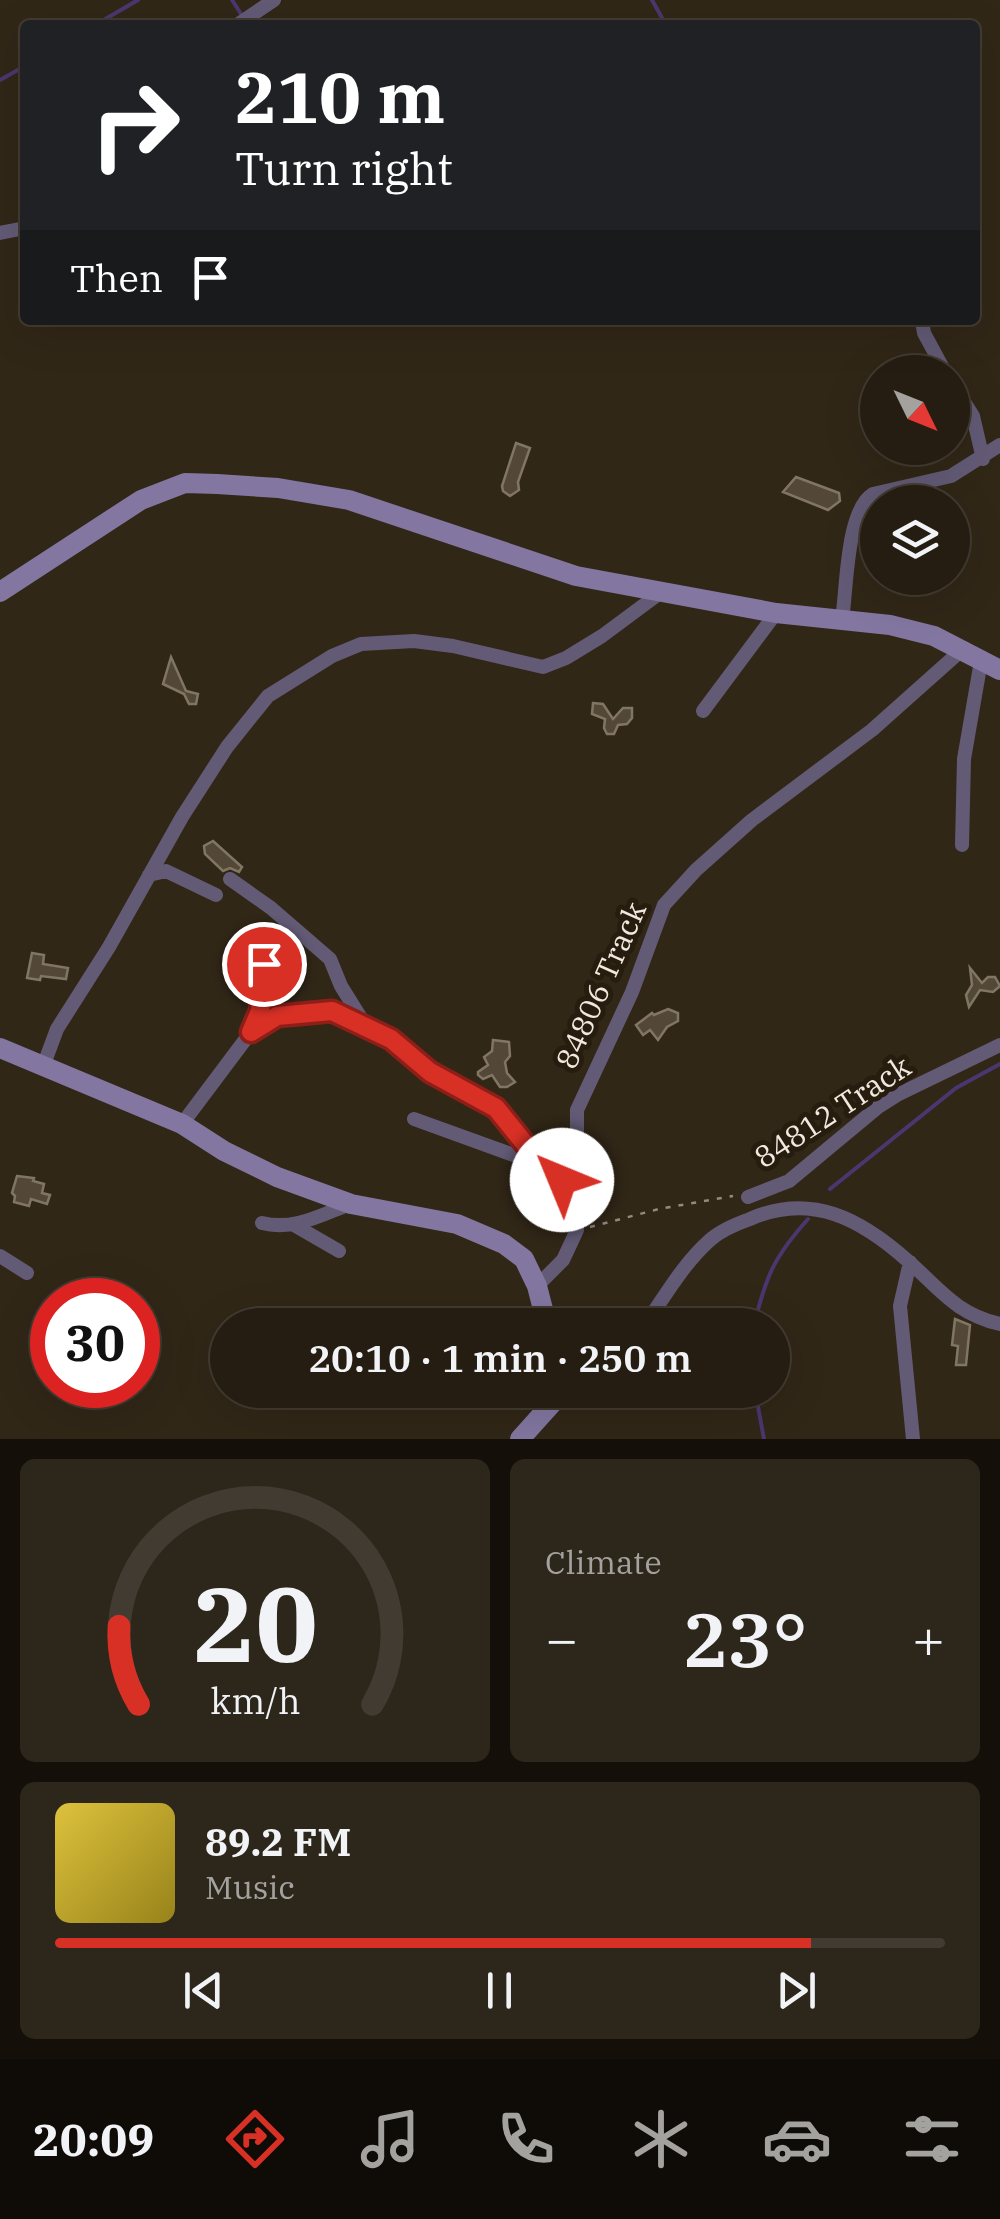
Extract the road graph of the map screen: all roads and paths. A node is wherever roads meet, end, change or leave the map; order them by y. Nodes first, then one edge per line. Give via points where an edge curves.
1 (274, 0) edge
2 (244, 20) edge
3 (923, 325) edge
4 (936, 355) edge
5 (970, 411) edge
6 (1000, 445) edge
7 (983, 459) junction
8 (0, 592) edge
9 (660, 593) junction
10 (776, 612) junction
11 (842, 620) junction
12 (982, 660) edge
13 (703, 711) dead end
14 (962, 845) dead end
15 (149, 875) junction
16 (230, 880) dead end
17 (216, 895) dead end
18 (264, 964) dead end
19 (369, 1031) junction
20 (251, 1032) junction
21 (1000, 1045) edge
22 (0, 1048) edge
23 (44, 1064) junction
24 (414, 1119) dead end
25 (182, 1124) junction
26 (542, 1165) junction
27 (748, 1196) joint
28 (351, 1204) junction
29 (577, 1208) junction
30 (262, 1222) dead end
31 (294, 1224) junction
32 (576, 1230) junction
33 (339, 1251) dead end
34 (0, 1256) edge
35 (910, 1262) junction
36 (27, 1273) dead end
37 (537, 1286) junction
38 (543, 1308) edge
39 (656, 1308) edge
40 (1000, 1324) edge
41 (547, 1408) edge
42 (520, 1439) edge
43 (913, 1439) edge

1 - 2 street
3 - 4 street
5 - 7 street
6 - 7 street
7 - 11 street via 952,476 864,500 854,526
8 - 9 street via 140,500 184,483 349,500 576,576
9 - 10 street
9 - 15 street via 602,636 543,667 414,641 361,644 332,656 268,696 248,719
10 - 11 street
10 - 13 street
11 - 12 street via 934,636
12 - 14 street via 964,759
12 - 29 street, 84806 Track via 872,730 752,820 664,904 577,1110
15 - 17 street via 166,871
15 - 23 street via 57,1030
16 - 19 street via 330,959
18 - 20 street
19 - 20 street via 332,1011 277,1016
19 - 26 street via 496,1108
20 - 25 street
21 - 27 street, 84812 Track via 887,1101 789,1180
22 - 23 street
23 - 25 street
24 - 26 street
25 - 28 street via 277,1178
26 - 29 street via 562,1180
27 - 32 path
28 - 31 street
28 - 37 street via 457,1224 504,1244 524,1259
29 - 32 street, 84806 Track
30 - 31 street
31 - 33 street
32 - 37 street, 84806 Track via 563,1260
34 - 36 street
35 - 39 street via 842,1215 772,1209 714,1236
35 - 40 street via 957,1308
35 - 43 street via 900,1306
37 - 38 street
41 - 42 street

